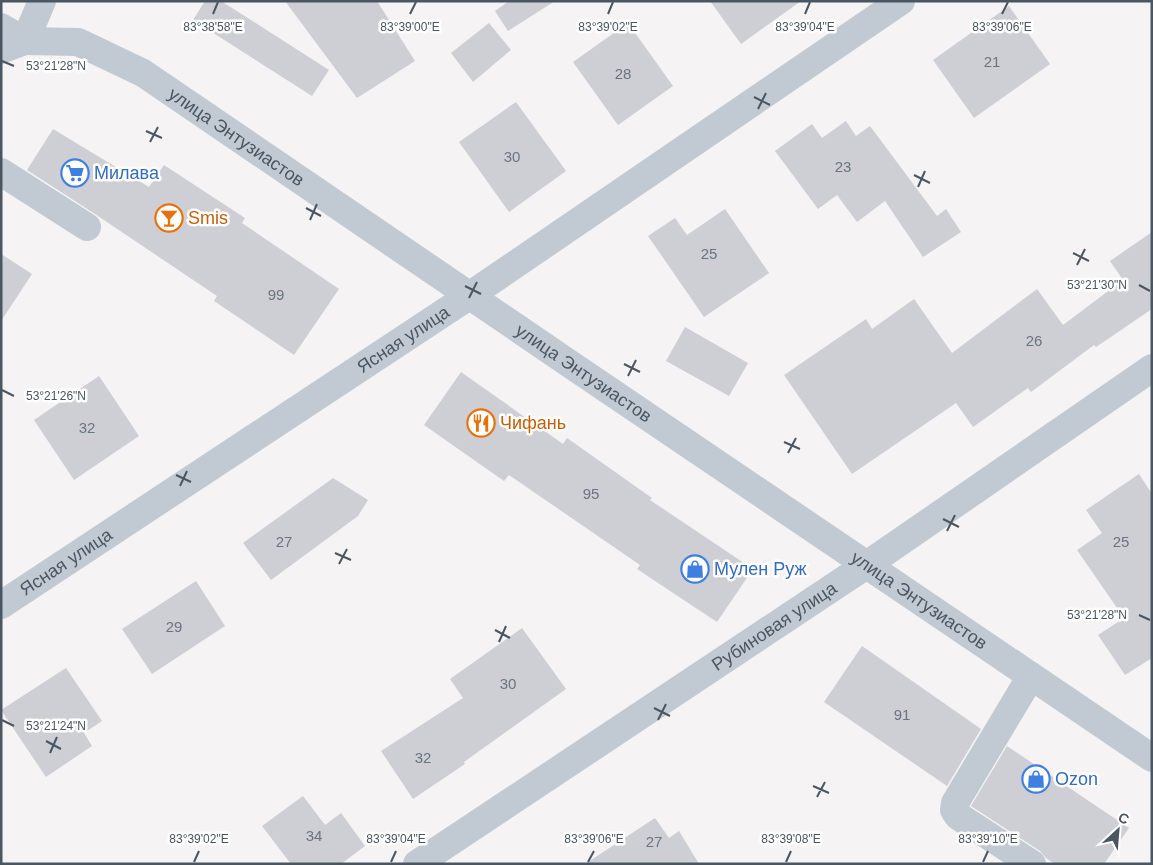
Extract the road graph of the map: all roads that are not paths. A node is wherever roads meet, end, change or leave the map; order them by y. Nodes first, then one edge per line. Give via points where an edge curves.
1 (42, 1) edge
2 (901, 1) edge
3 (1, 27) edge
4 (13, 45) edge
5 (1, 172) edge
6 (87, 227) dead end
7 (469, 296) junction
8 (1152, 368) edge
9 (868, 564) junction
10 (1, 605) edge
11 (1031, 676) junction
12 (1152, 758) edge
13 (417, 864) edge
14 (1032, 864) edge

1 - 4 street
2 - 7 street, Ясная улица
3 - 4 street
4 - 7 street, улица Энтузиастов via 78,42 142,74
5 - 6 street
7 - 9 street, улица Энтузиастов
7 - 10 street, Ясная улица
8 - 9 street, Рубиновая улица
9 - 11 street, улица Энтузиастов
9 - 13 street, Рубиновая улица
11 - 12 street, улица Энтузиастов
11 - 14 street via 955,803 954,810 958,816

